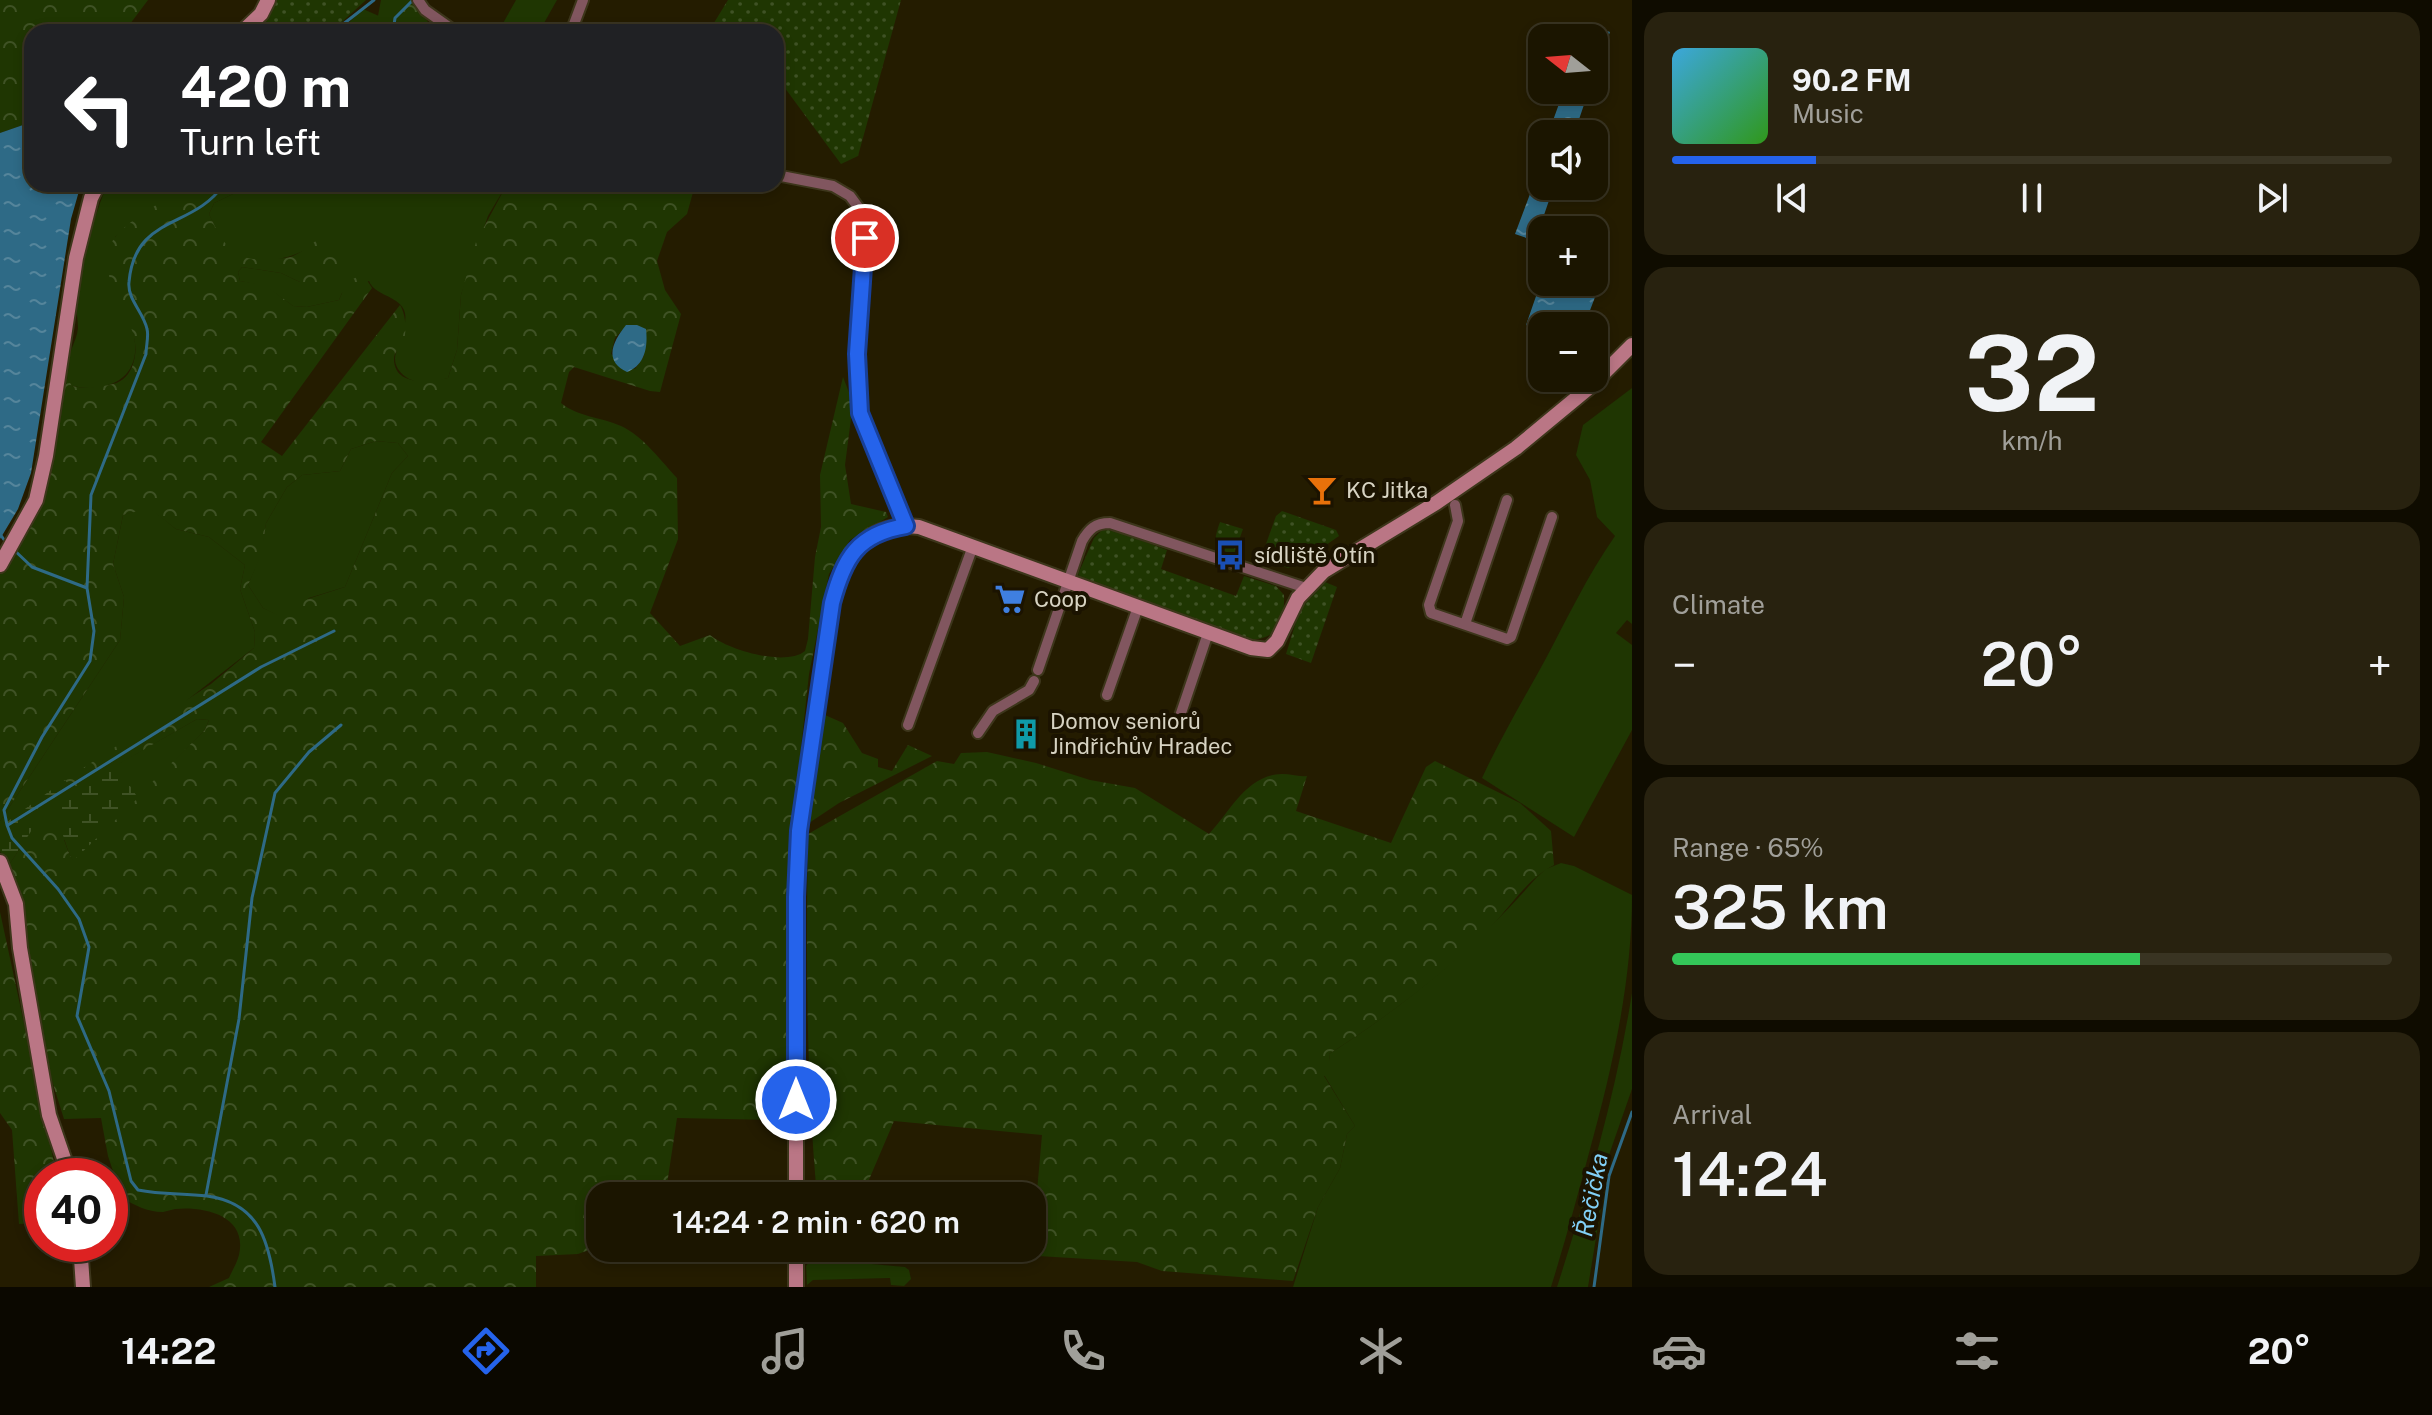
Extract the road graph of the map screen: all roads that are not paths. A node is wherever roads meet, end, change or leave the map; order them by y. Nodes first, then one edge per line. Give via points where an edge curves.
1 (268, 0) edge
2 (583, 0) edge
3 (422, 5) edge
4 (250, 24) edge
5 (446, 24) edge
6 (574, 24) edge
7 (784, 177) edge
8 (94, 192) edge
9 (1632, 345) edge
10 (1507, 500) dead end
11 (1455, 505) dead end
12 (1552, 517) dead end
13 (906, 526) junction
14 (973, 546) junction
15 (0, 565) edge
16 (1069, 582) junction
17 (1306, 588) junction
18 (1138, 607) junction
19 (1465, 624) junction
20 (1206, 639) dead end
21 (1038, 670) dead end
22 (1034, 681) dead end
23 (1107, 695) dead end
24 (908, 725) dead end
25 (1177, 725) dead end
26 (978, 733) dead end
27 (0, 862) edge
28 (64, 1158) edge
29 (796, 1182) edge
30 (81, 1262) edge
31 (796, 1262) edge
32 (83, 1287) edge
33 (796, 1287) edge

1 - 4 street
2 - 6 street
3 - 5 street
7 - 13 street via 833,186 861,211 865,238 857,354 860,413
8 - 15 street via 76,258 36,500
9 - 17 street via 1516,448 1324,571
10 - 19 street
11 - 19 street via 1458,521 1429,605 1431,613
12 - 19 street via 1511,637
13 - 14 street
13 - 29 street via 860,544 840,573 832,603 799,831
14 - 16 street
14 - 24 street
16 - 17 street via 1088,531 1110,523
16 - 18 street
16 - 21 street
17 - 18 street via 1268,650
18 - 23 street
20 - 25 street
22 - 26 street via 1029,690 993,711
27 - 28 street via 16,904 49,1115
30 - 32 street
31 - 33 street

